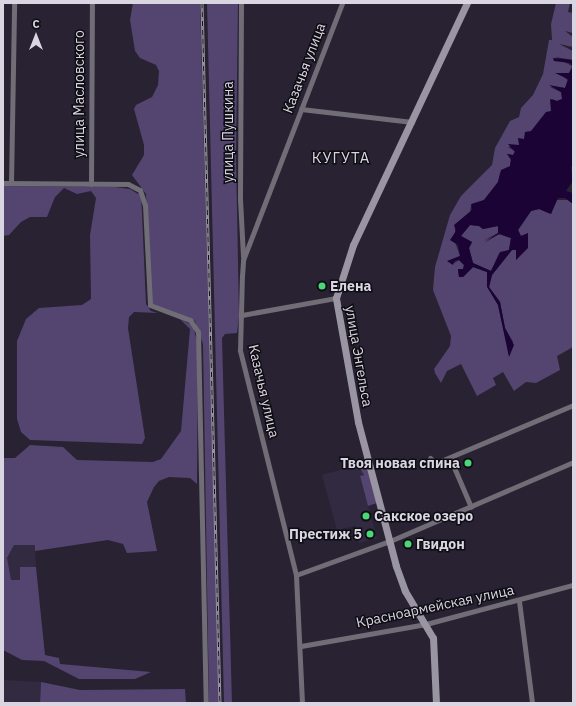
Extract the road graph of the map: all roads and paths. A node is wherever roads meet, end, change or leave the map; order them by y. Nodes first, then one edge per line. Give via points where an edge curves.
1 (14, 3) edge
2 (92, 3) edge
3 (241, 3) edge
4 (342, 3) edge
5 (467, 3) edge
6 (301, 109) junction
7 (412, 122) junction
8 (3, 183) edge
9 (11, 183) junction
10 (91, 184) junction
11 (243, 260) junction
12 (336, 298) junction
13 (242, 315) junction
14 (573, 406) edge
15 (430, 458) dead end
16 (450, 458) junction
17 (573, 462) edge
18 (471, 507) junction
19 (390, 541) junction
20 (296, 575) junction
21 (573, 585) edge
22 (519, 600) junction
23 (426, 624) junction
24 (301, 646) junction
25 (206, 703) edge
26 (302, 703) edge
27 (436, 703) edge
28 (532, 703) edge

1 - 9 street
2 - 10 street, улица Масловского
3 - 11 street, улица Пушкина via 240,199
4 - 6 street, Казачья улица
5 - 7 street, улица Энгельса
6 - 7 street
6 - 11 street, Казачья улица
7 - 12 street, улица Энгельса via 348,256
8 - 9 street
9 - 10 street
10 - 25 street via 128,184 143,193 150,305 190,320 198,332
11 - 13 street, Казачья улица
12 - 13 street
12 - 19 street, улица Энгельса via 348,379
13 - 20 street, Казачья улица via 242,360
14 - 16 street
15 - 16 street via 434,464
16 - 18 street
17 - 18 street
18 - 19 street
19 - 20 street
19 - 23 street, улица Энгельса via 401,583
20 - 24 street, Казачья улица
21 - 22 street, Красноармейская улица
22 - 23 street, Красноармейская улица
22 - 28 street via 528,653
23 - 24 street, Красноармейская улица
23 - 27 street, улица Энгельса via 435,648
24 - 26 street, Казачья улица

